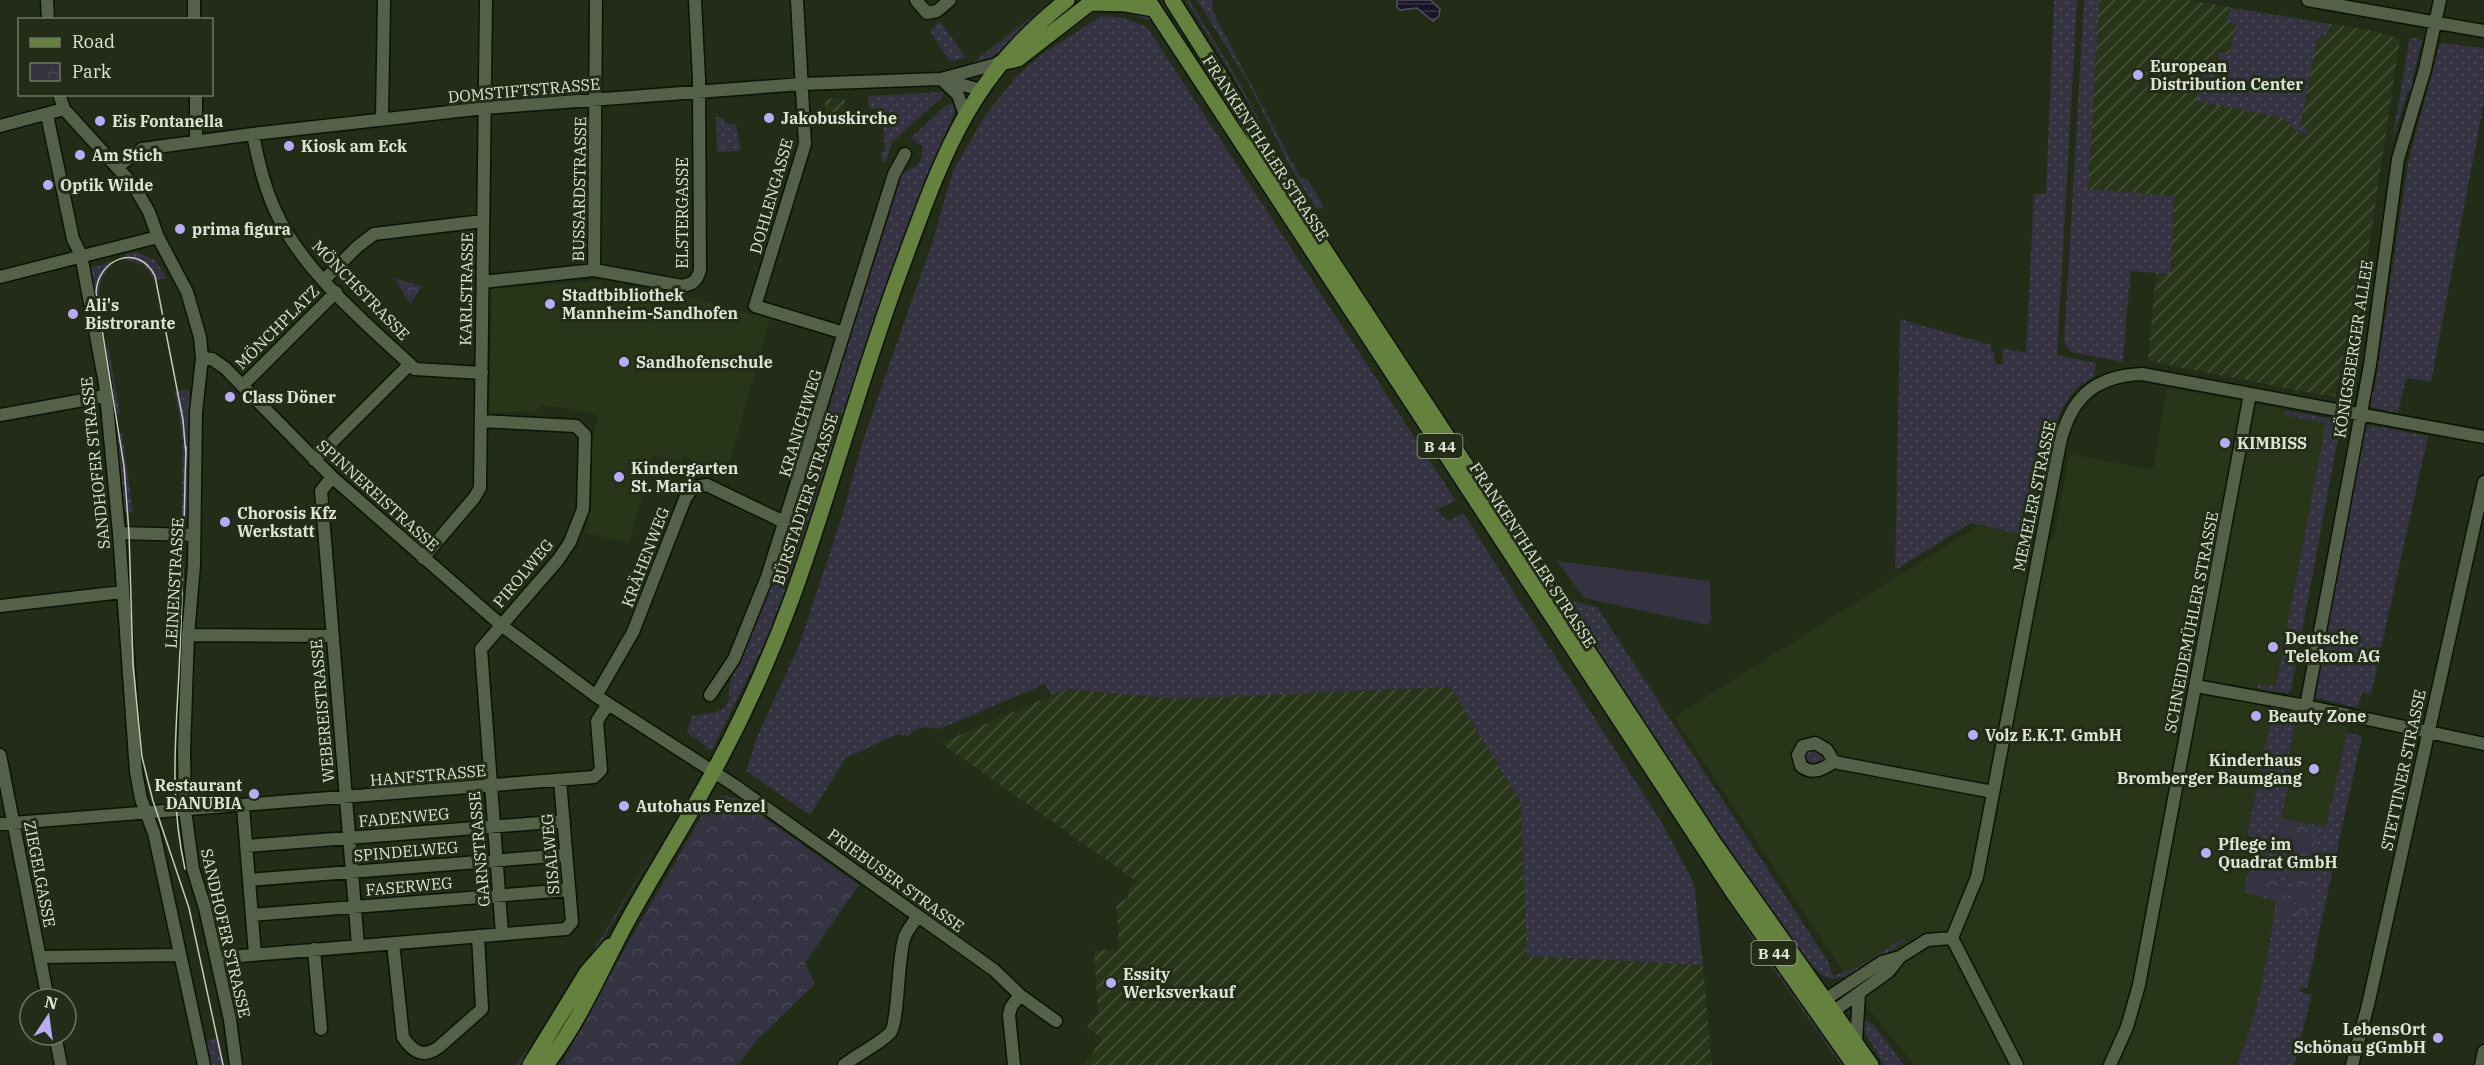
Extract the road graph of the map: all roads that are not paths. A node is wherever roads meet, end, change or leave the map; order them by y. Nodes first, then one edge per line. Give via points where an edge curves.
1 (47, 0) edge
2 (194, 0) edge
3 (384, 0) edge
4 (486, 0) edge
5 (596, 0) edge
6 (695, 0) edge
7 (797, 0) edge
8 (916, 0) edge
9 (951, 0) edge
10 (1066, 0) edge
11 (2308, 0) edge
12 (2440, 0) edge
13 (1092, 1) edge
14 (1173, 1) edge
15 (1151, 5) edge
16 (48, 18) edge
17 (194, 18) edge
18 (2435, 22) junction
19 (2484, 31) edge
20 (1000, 63) junction
21 (941, 79) junction
22 (802, 84) junction
23 (981, 90) junction
24 (699, 92) junction
25 (60, 96) edge
26 (196, 96) edge
27 (597, 101) junction
28 (485, 108) junction
29 (64, 109) junction
30 (47, 115) junction
31 (965, 115) junction
32 (382, 119) junction
33 (0, 126) edge
34 (253, 135) junction
35 (196, 141) junction
36 (905, 154) dead end
37 (117, 167) junction
38 (483, 221) junction
39 (158, 237) junction
40 (81, 255) junction
41 (594, 270) junction
42 (0, 277) edge
43 (325, 279) junction
44 (483, 282) junction
45 (336, 292) junction
46 (844, 333) junction
47 (202, 358) junction
48 (410, 364) junction
49 (482, 373) junction
50 (242, 386) junction
51 (2250, 394) junction
52 (105, 396) junction
53 (0, 415) edge
54 (2361, 415) junction
55 (481, 421) junction
56 (2484, 437) edge
57 (314, 460) junction
58 (332, 477) junction
59 (2484, 482) edge
60 (786, 523) junction
61 (120, 533) junction
62 (194, 535) junction
63 (423, 558) junction
64 (122, 591) junction
65 (0, 606) edge
66 (501, 625) junction
67 (188, 635) junction
68 (333, 636) junction
69 (2196, 686) junction
70 (710, 695) dead end
71 (596, 696) junction
72 (608, 704) junction
73 (2306, 706) junction
74 (2428, 732) junction
75 (2484, 744) edge
76 (0, 755) edge
77 (1834, 762) dead end
78 (714, 771) junction
79 (560, 780) junction
80 (490, 786) junction
81 (1993, 792) junction
82 (346, 799) junction
83 (243, 807) junction
84 (185, 810) junction
85 (147, 813) junction
86 (564, 820) junction
87 (13, 823) junction
88 (0, 824) edge
89 (494, 826) junction
90 (349, 838) junction
91 (246, 846) junction
92 (566, 855) junction
93 (496, 860) junction
94 (352, 872) junction
95 (249, 880) junction
96 (569, 890) junction
97 (499, 895) junction
98 (355, 907) junction
99 (252, 915) junction
100 (918, 916) junction
101 (502, 934) junction
102 (620, 935) junction
103 (478, 936) junction
104 (1952, 938) junction
105 (393, 943) junction
106 (358, 946) junction
107 (314, 949) junction
108 (255, 954) junction
109 (178, 955) junction
110 (40, 957) junction
111 (1900, 957) junction
112 (216, 958) junction
113 (46, 987) edge
114 (1859, 994) junction
115 (1020, 995) junction
116 (1830, 1005) junction
117 (1816, 1014) junction
118 (1056, 1021) dead end
119 (321, 1029) dead end
120 (564, 1041) junction
121 (1856, 1042) junction
122 (57, 1047) edge
123 (2484, 1051) edge
124 (535, 1063) edge
125 (61, 1065) edge
126 (204, 1065) edge
127 (236, 1065) edge
128 (554, 1065) edge
129 (844, 1065) edge
130 (1014, 1065) edge
131 (1854, 1065) edge
132 (1871, 1065) edge
133 (2017, 1065) edge
134 (2110, 1065) edge
135 (2352, 1065) edge
136 (2481, 1065) edge

1 - 16 street
2 - 17 street
3 - 32 street
4 - 28 street, KARLSTRASSE
5 - 27 street, BUSSARDSTRASSE
6 - 24 street, ELSTERGASSE
7 - 22 street, DOHLENGASSE
8 - 9 street via 927,13 937,11
10 - 20 main road, BÜRSTADTER STRASSE
11 - 18 street
12 - 18 street, KÖNIGSBERGER ALLEE
13 - 15 main road
13 - 20 main road via 1018,59
14 - 116 main road, FRANKENTHALER STRASSE / B 44 via 1292,201 1714,843
15 - 117 main road, FRANKENTHALER STRASSE / B 44
18 - 19 street
18 - 54 street, KÖNIGSBERGER ALLEE via 2398,159
20 - 21 street
20 - 23 main road, BÜRSTADTER STRASSE
21 - 22 street, DOMSTIFTSTRASSE
21 - 23 street
21 - 31 street via 958,95
22 - 24 street, DOMSTIFTSTRASSE
22 - 46 street, DOHLENGASSE via 805,144 755,306
23 - 31 main road, BÜRSTADTER STRASSE
24 - 27 street, DOMSTIFTSTRASSE
24 - 41 street, ELSTERGASSE via 698,279 682,286
25 - 29 street
26 - 35 street
27 - 28 street, DOMSTIFTSTRASSE
27 - 41 street, BUSSARDSTRASSE
28 - 32 street, DOMSTIFTSTRASSE
28 - 38 street, KARLSTRASSE
29 - 30 street
29 - 37 street
30 - 33 street
30 - 40 street, SANDHOFER STRASSE via 73,239
31 - 78 main road, BÜRSTADTER STRASSE via 942,159 885,310 797,584 764,670
32 - 34 street, DOMSTIFTSTRASSE
34 - 35 street, DOMSTIFTSTRASSE
34 - 43 street, MÖNCHSTRASSE via 275,212 303,255
35 - 37 street, DOMSTIFTSTRASSE via 142,149
36 - 46 street, KRANICHWEG via 894,174
37 - 39 street via 134,186
38 - 43 street via 374,234
38 - 44 street, KARLSTRASSE
39 - 40 street
39 - 47 street via 187,292
40 - 42 street
40 - 52 street, SANDHOFER STRASSE
41 - 44 street, ELSTERGASSE
43 - 45 street, MÖNCHSTRASSE
44 - 49 street, KARLSTRASSE
45 - 48 street, MÖNCHSTRASSE
45 - 50 street, MÖNCHPLATZ
46 - 60 street, KRANICHWEG
47 - 50 street, SPINNEREISTRASSE via 212,358
47 - 62 street, LEINENSTRASSE via 196,412
48 - 49 street, MÖNCHSTRASSE via 422,372
48 - 57 street
49 - 55 street, KARLSTRASSE
50 - 57 street, SPINNEREISTRASSE
51 - 54 street, MEMELER STRASSE
51 - 69 street, SCHNEIDEMÜHLER STRASSE
51 - 81 street, MEMELER STRASSE via 2128,374 2098,384 2073,407 2060,443
52 - 53 street
52 - 61 street, SANDHOFER STRASSE
54 - 56 street, MEMELER STRASSE
54 - 73 street, KÖNIGSBERGER ALLEE
55 - 63 street, KARLSTRASSE via 480,488
55 - 66 street, PIROLWEG via 576,426 585,435 583,509 578,525 558,560
57 - 58 street, SPINNEREISTRASSE
58 - 63 street, SPINNEREISTRASSE
58 - 68 street, WEBEREISTRASSE via 321,491
59 - 74 street, STETTINER STRASSE
60 - 70 street, KRANICHWEG via 734,659
60 - 71 street, KRÄHENWEG via 706,485 693,488 685,499 633,632
61 - 62 street
61 - 64 street, SANDHOFER STRASSE
62 - 67 street, LEINENSTRASSE
63 - 66 street, SPINNEREISTRASSE
64 - 65 street
64 - 85 street, SANDHOFER STRASSE via 135,772
66 - 71 street, SPINNEREISTRASSE
66 - 80 street, GARNSTRASSE via 481,654
67 - 68 street
67 - 84 street, LEINENSTRASSE
68 - 82 street, WEBEREISTRASSE
69 - 73 street
69 - 134 street, SCHNEIDEMÜHLER STRASSE via 2139,985 2127,1027
71 - 72 street, SPINNEREISTRASSE
72 - 78 street, SPINNEREISTRASSE
72 - 79 street, HANFSTRASSE via 597,721 601,770 594,777
73 - 74 street
74 - 75 street
74 - 135 street, STETTINER STRASSE
76 - 87 street, ZIEGELGASSE
77 - 81 street
78 - 100 street, PRIEBUSER STRASSE
78 - 102 main road, BÜRSTADTER STRASSE
79 - 80 street, HANFSTRASSE
79 - 86 street, SISALWEG
80 - 82 street, HANFSTRASSE
80 - 89 street, GARNSTRASSE
81 - 104 street, MEMELER STRASSE via 1977,877
82 - 83 street, HANFSTRASSE
82 - 90 street, WEBEREISTRASSE
83 - 84 street, HANFSTRASSE
83 - 91 street
84 - 85 street
84 - 112 street, SANDHOFER STRASSE via 193,869
85 - 87 street
85 - 109 street, SANDHOFER STRASSE
86 - 89 street, FADENWEG
86 - 92 street, SISALWEG
87 - 88 street
87 - 110 street, ZIEGELGASSE
89 - 90 street, FADENWEG
89 - 93 street, GARNSTRASSE
90 - 91 street, FADENWEG
90 - 94 street, WEBEREISTRASSE
91 - 95 street
92 - 93 street, SPINDELWEG
92 - 96 street, SISALWEG
93 - 94 street, SPINDELWEG
93 - 97 street, GARNSTRASSE
94 - 95 street, SPINDELWEG
94 - 98 street, WEBEREISTRASSE
95 - 99 street
96 - 97 street, FASERWEG
96 - 101 street, SISALWEG via 570,926
97 - 98 street, FASERWEG
97 - 101 street, GARNSTRASSE
98 - 99 street, FASERWEG
98 - 106 street, WEBEREISTRASSE
99 - 108 street
100 - 115 street, PRIEBUSER STRASSE via 994,970
100 - 129 street via 905,935 901,953 896,1023 891,1033
101 - 103 street
102 - 120 main road, BÜRSTADTER STRASSE
102 - 124 main road, BÜRSTADTER STRASSE via 587,972
103 - 105 street
103 - 105 street via 482,1009 432,1052 422,1053 412,1050 403,1036
104 - 111 street via 1927,940
104 - 133 street
105 - 106 street
106 - 107 street
107 - 108 street
107 - 119 street
108 - 112 street
109 - 110 street
109 - 126 street, SANDHOFER STRASSE
110 - 113 street, ZIEGELGASSE
111 - 114 street via 1888,972
111 - 116 street via 1882,962
112 - 127 street, SANDHOFER STRASSE
114 - 116 street
114 - 121 street
115 - 118 street, PRIEBUSER STRASSE
115 - 130 street via 1009,1015
116 - 117 main road
116 - 121 main road, FRANKENTHALER STRASSE / B 44
117 - 131 main road, FRANKENTHALER STRASSE / B 44
120 - 124 main road, BÜRSTADTER STRASSE
120 - 128 main road
121 - 132 main road, FRANKENTHALER STRASSE / B 44
122 - 125 street
123 - 136 street

